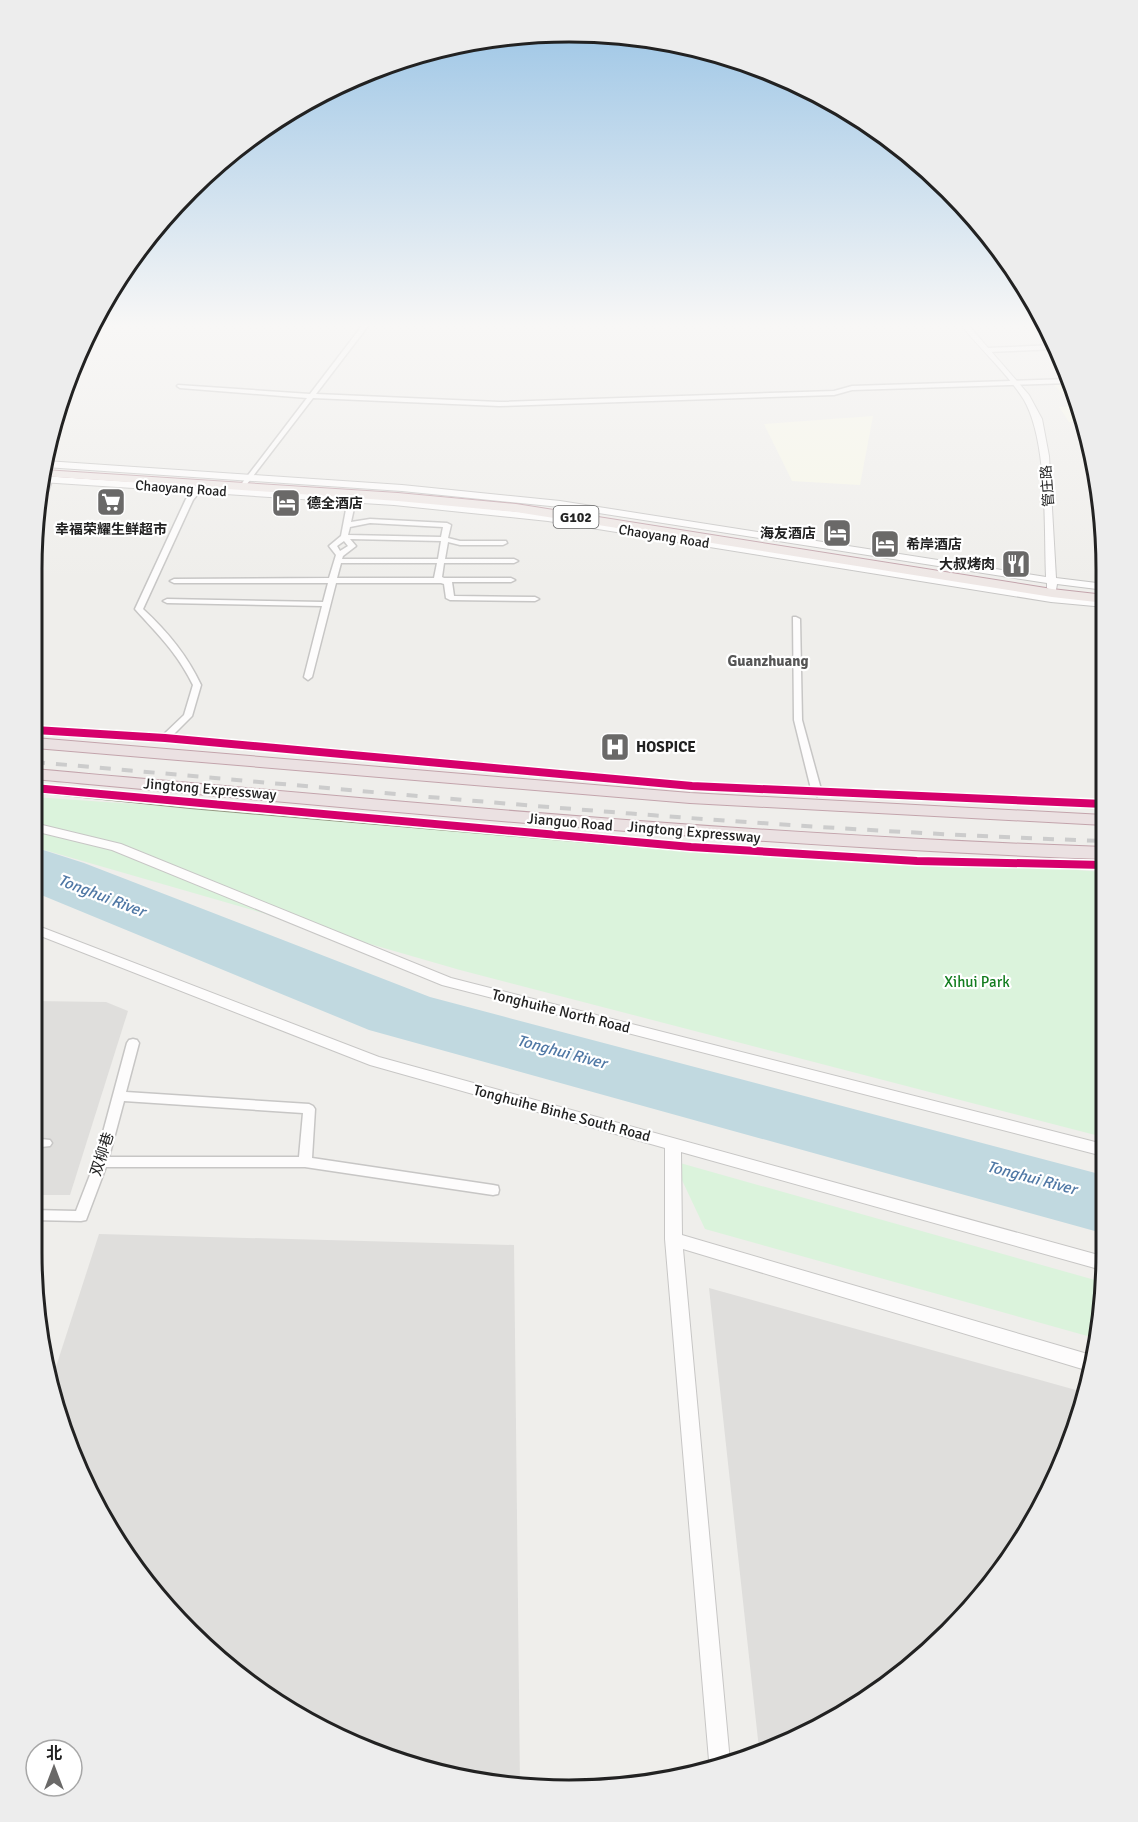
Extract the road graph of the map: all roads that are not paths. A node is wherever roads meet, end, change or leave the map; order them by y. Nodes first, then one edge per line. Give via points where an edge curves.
1 (301, 411) edge
2 (1034, 411) edge
3 (52, 465) edge
4 (51, 475) edge
5 (51, 476) edge
6 (244, 485) junction
7 (198, 490) junction
8 (352, 499) junction
9 (346, 525) junction
10 (344, 537) junction
11 (444, 539) junction
12 (503, 543) dead end
13 (338, 558) junction
14 (441, 561) junction
15 (514, 561) dead end
16 (441, 579) junction
17 (511, 580) dead end
18 (174, 581) dead end
19 (332, 582) junction
20 (1096, 588) edge
21 (1052, 590) junction
22 (1096, 596) edge
23 (535, 599) dead end
24 (167, 601) dead end
25 (1096, 602) edge
26 (327, 604) junction
27 (796, 619) dead end
28 (308, 677) dead end
29 (42, 731) edge
30 (42, 732) edge
31 (165, 738) junction
32 (42, 744) edge
33 (330, 769) junction
34 (42, 775) edge
35 (42, 789) edge
36 (817, 793) junction
37 (1096, 804) edge
38 (1096, 820) edge
39 (42, 829) edge
40 (1096, 853) edge
41 (1096, 865) edge
42 (42, 932) edge
43 (134, 1043) dead end
44 (120, 1096) junction
45 (42, 1143) edge
46 (46, 1143) dead end
47 (673, 1144) junction
48 (1096, 1148) edge
49 (101, 1162) junction
50 (305, 1162) junction
51 (493, 1190) dead end
52 (42, 1215) edge
53 (674, 1239) junction
54 (1096, 1261) edge
55 (1085, 1361) edge
56 (718, 1758) edge

1 - 6 street
2 - 21 street, 管庄路 via 1041,430
3 - 6 street, Chaoyang Road
4 - 6 highway, Chaoyang Road / G102
5 - 7 street, Chaoyang Road
6 - 7 street, Chaoyang Road
6 - 8 street, Chaoyang Road
6 - 21 highway, Chaoyang Road / G102 via 516,508
7 - 31 street via 190,499 139,609 187,661 197,685 188,717
8 - 9 street
8 - 21 street, Chaoyang Road via 612,527
9 - 10 street
9 - 11 street via 370,521 447,525
10 - 11 street
10 - 13 street via 333,546
10 - 13 street via 352,546
11 - 12 street
11 - 14 street
13 - 14 street
13 - 19 street
14 - 15 street
14 - 16 street
16 - 17 street
16 - 19 street
16 - 23 street via 448,583 450,598
18 - 19 street
19 - 26 street
20 - 21 street, Chaoyang Road
21 - 22 highway, Chaoyang Road / G102
21 - 25 street, Chaoyang Road
24 - 26 street
26 - 28 street
27 - 36 street via 798,720
29 - 31 main road
30 - 33 highway
31 - 36 main road via 519,772
32 - 33 highway, Jingtong Expressway
33 - 38 highway, Jingtong Expressway via 690,798
34 - 40 highway, Jingtong Expressway via 701,833 888,846
35 - 41 main road, Jianguo Road via 691,847 917,861
36 - 37 main road
39 - 48 street, Tonghuihe North Road via 116,847 447,982
42 - 47 street, Tonghuihe Binhe South Road via 375,1061
43 - 44 street, 双柳巷
44 - 49 street, 双柳巷
44 - 50 street via 309,1109
45 - 46 street
47 - 53 street
47 - 54 street, Tonghuihe Binhe South Road
49 - 50 street
49 - 52 street, 双柳巷 via 81,1216
50 - 51 street
53 - 55 street
53 - 56 street

